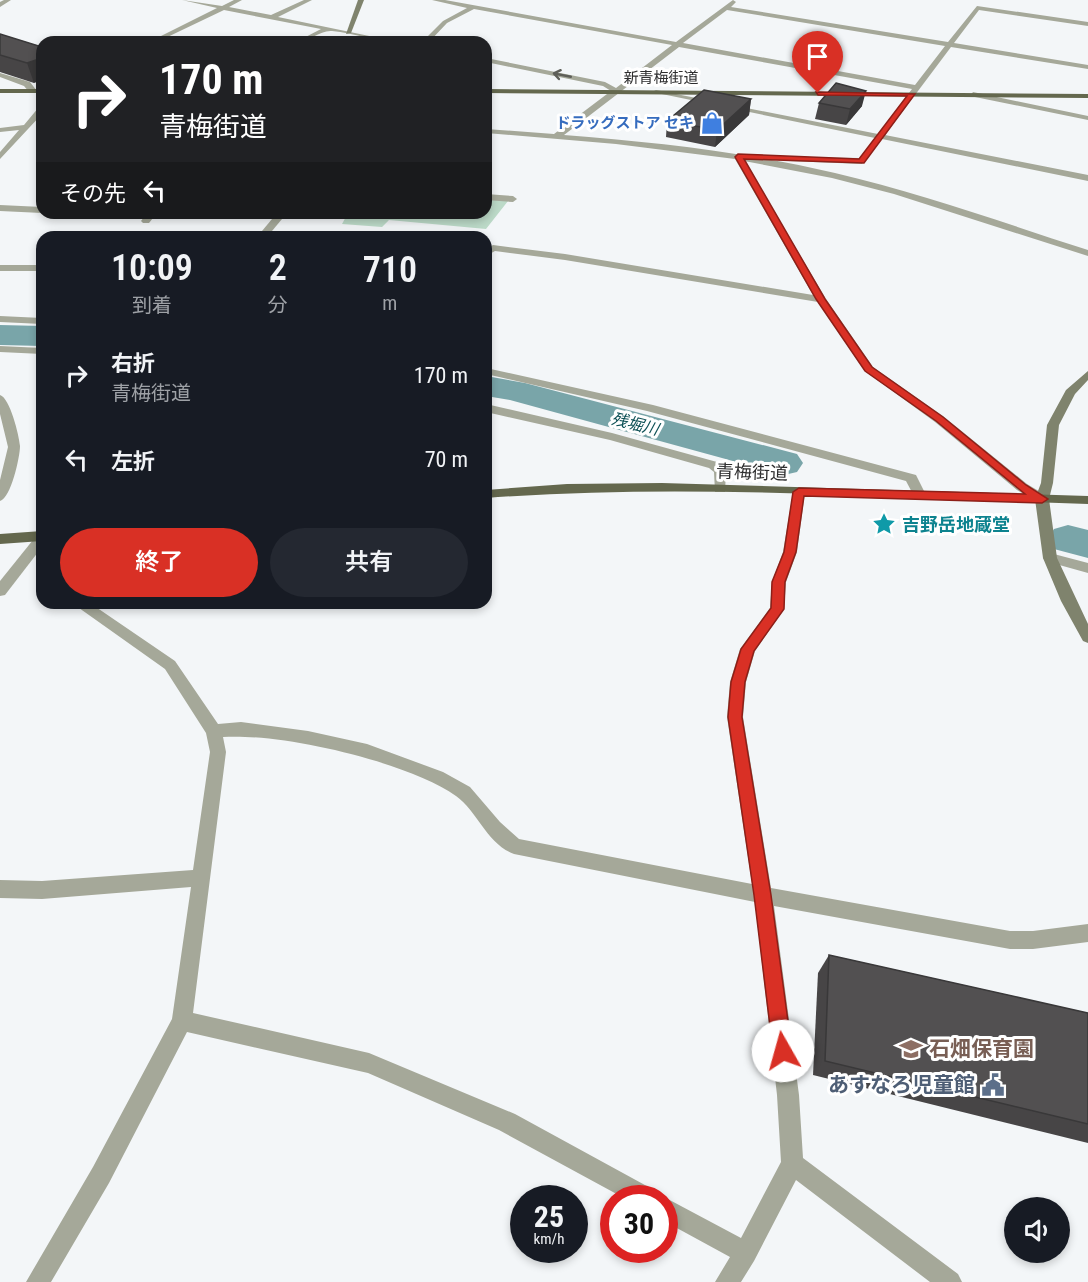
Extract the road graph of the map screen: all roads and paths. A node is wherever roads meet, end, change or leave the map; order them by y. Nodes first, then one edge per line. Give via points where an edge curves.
1 (8, 0) edge
2 (185, 0) edge
3 (239, 0) edge
4 (309, 0) edge
5 (361, 0) edge
6 (435, 0) edge
7 (736, 0) edge
8 (0, 5) edge
9 (473, 7) junction
10 (221, 8) junction
11 (726, 8) junction
12 (270, 18) junction
13 (1088, 24) edge
14 (327, 29) junction
15 (348, 33) junction
16 (164, 36) edge
17 (312, 36) edge
18 (364, 36) edge
19 (431, 36) edge
20 (678, 44) junction
21 (951, 45) junction
22 (492, 61) edge
23 (1088, 67) edge
24 (0, 75) edge
25 (36, 90) edge
26 (0, 91) edge
27 (36, 91) edge
28 (914, 91) junction
29 (492, 92) edge
30 (617, 92) junction
31 (656, 92) junction
32 (973, 94) junction
33 (1088, 96) edge
34 (36, 115) edge
35 (1088, 118) edge
36 (24, 127) junction
37 (0, 130) edge
38 (492, 131) edge
39 (557, 136) junction
40 (879, 137) junction
41 (0, 157) edge
42 (743, 157) junction
43 (1088, 178) edge
44 (492, 197) edge
45 (513, 199) dead end
46 (0, 208) edge
47 (36, 210) edge
48 (277, 219) edge
49 (267, 231) edge
50 (492, 249) edge
51 (1088, 253) edge
52 (0, 268) edge
53 (36, 268) edge
54 (821, 299) junction
55 (0, 319) edge
56 (36, 321) edge
57 (0, 349) edge
58 (36, 351) edge
59 (492, 372) edge
60 (1088, 374) edge
61 (0, 398) edge
62 (492, 409) edge
63 (3, 412) edge
64 (720, 489) junction
65 (799, 492) junction
66 (492, 494) edge
67 (920, 495) junction
68 (0, 497) edge
69 (1042, 499) junction
70 (1088, 501) edge
71 (36, 537) edge
72 (0, 539) edge
73 (36, 545) edge
74 (1050, 558) junction
75 (1088, 568) edge
76 (0, 591) edge
77 (86, 609) edge
78 (1088, 637) edge
79 (213, 731) junction
80 (202, 878) junction
81 (0, 889) edge
82 (763, 895) junction
83 (1088, 933) edge
84 (182, 1021) junction
85 (792, 1164) junction
86 (622, 1185) edge
87 (678, 1216) edge
88 (746, 1253) junction
89 (38, 1282) edge
90 (727, 1282) edge
91 (950, 1282) edge

1 - 8 street
2 - 10 street
3 - 10 street
4 - 12 street
5 - 15 street
6 - 9 street
7 - 11 street
9 - 19 street via 445,22
9 - 20 street
10 - 12 street
10 - 16 street
11 - 20 street
11 - 21 street
12 - 14 street
13 - 21 street via 977,8
14 - 15 street
14 - 17 street
15 - 18 street
20 - 28 street
20 - 30 street
21 - 23 street
21 - 28 street
30 -> 22 street via 605,84
24 - 25 street
26 - 27 main road
28 - 31 main road, 新青梅街道
28 - 32 main road, 新青梅街道
28 - 40 street
29 - 30 main road, 新青梅街道
30 - 31 main road, 新青梅街道
30 - 39 street
31 - 40 street
32 - 33 main road, 新青梅街道
32 - 35 street
34 - 36 street
36 - 37 street
36 - 41 street
38 - 39 street
39 - 42 street
40 - 42 street via 862,161
40 - 43 street
42 - 51 street via 867,184
42 - 54 street
44 - 45 street
46 - 47 street
48 - 49 street
50 - 54 street
52 - 53 street
54 - 69 street via 869,369
55 - 56 street
57 - 58 street
59 - 67 street via 639,406 911,478
60 - 69 street via 1070,392 1053,425
61 - 63 street
62 - 64 street via 713,465 720,471
63 - 68 street via 15,438 15,460
64 - 65 main road, 青梅街道
64 - 66 main road, 青梅街道 via 604,487
65 - 67 main road, 青梅街道
65 - 82 street via 790,552 779,582 777,609 748,649 738,682 735,717
67 - 69 main road, 青梅街道
69 - 70 main road, 青梅街道
69 - 74 street
71 - 72 main road
73 - 76 street
74 - 75 street
74 - 78 street
77 - 79 street via 170,665
79 - 80 street via 218,752
79 - 82 street via 241,729 366,751 437,777 464,792 514,846
80 - 81 street via 42,890
80 - 84 street
82 - 83 street via 1010,940
82 - 85 street via 788,1095
84 - 86 street via 369,1063 507,1122
84 - 89 street via 101,1175
85 - 88 street
85 - 91 street
87 - 88 street
88 - 90 street

